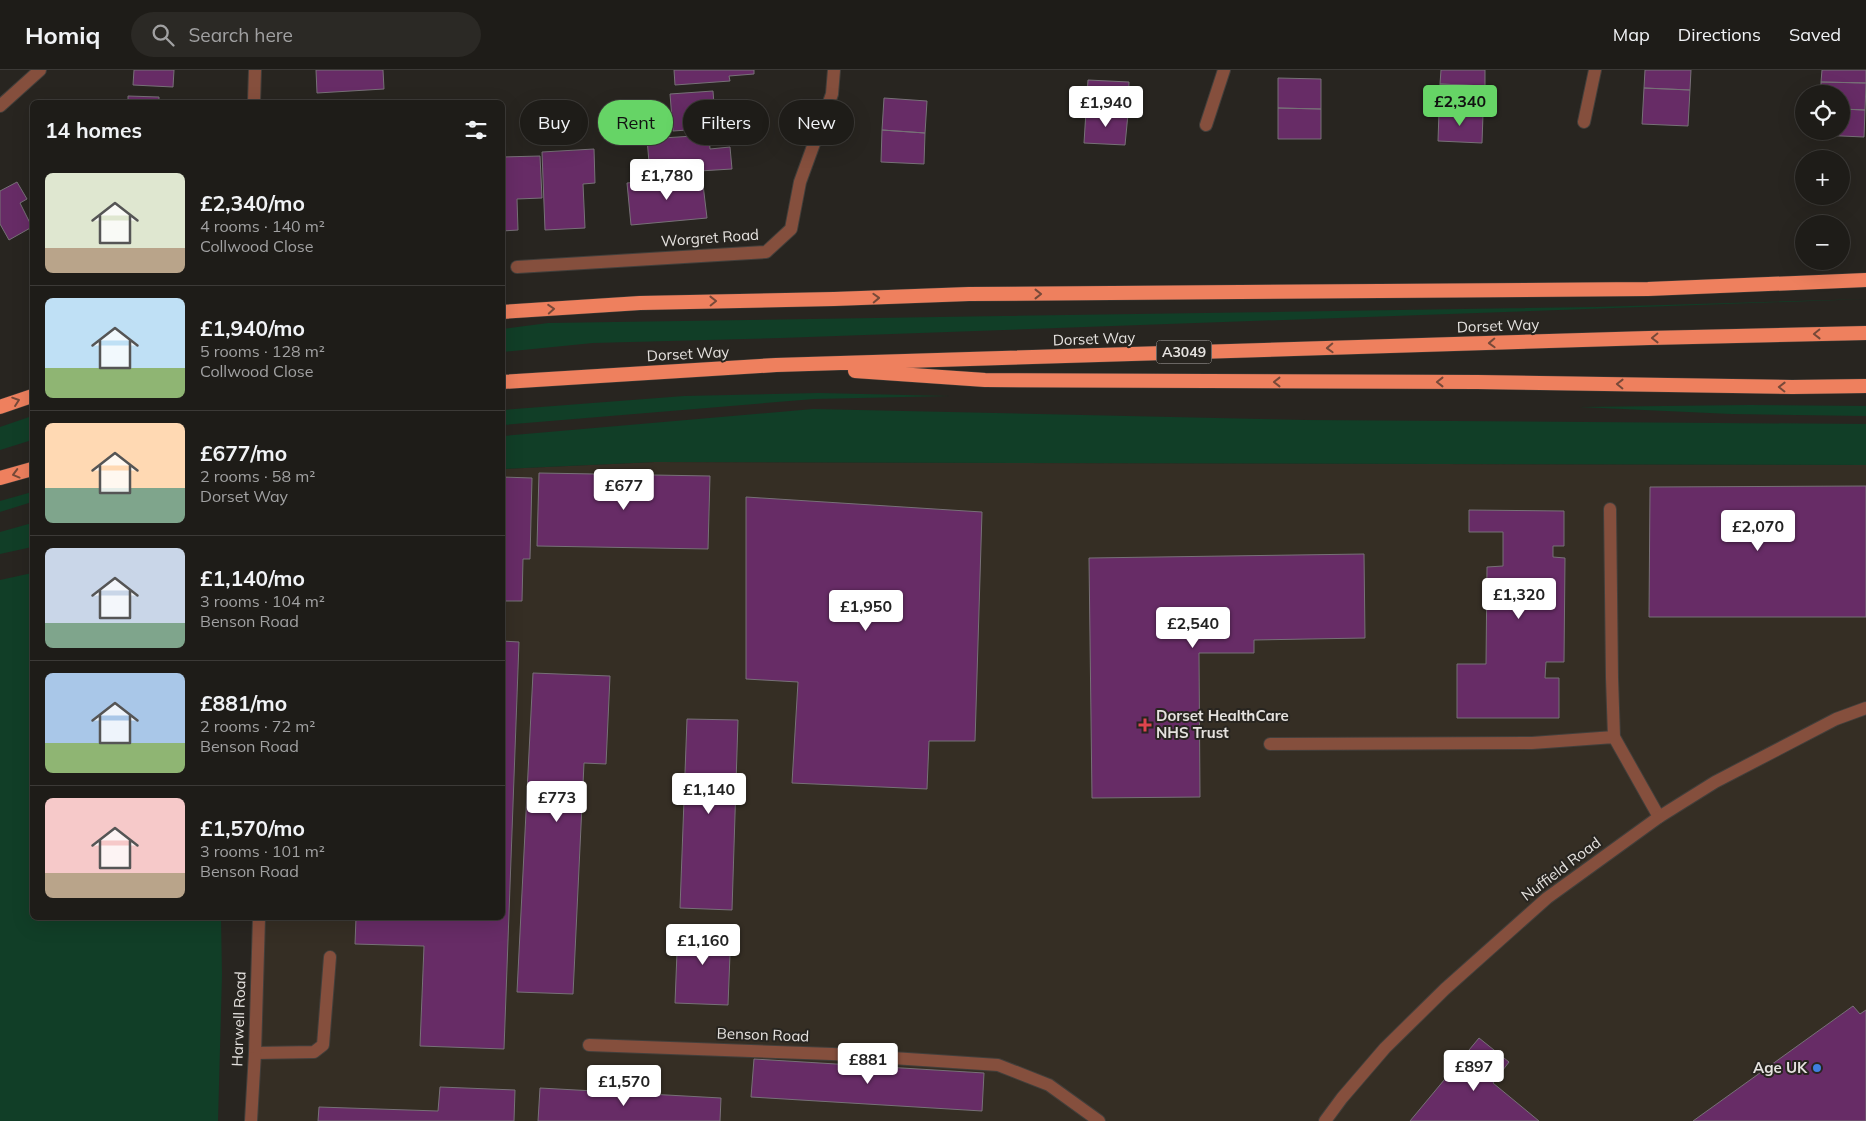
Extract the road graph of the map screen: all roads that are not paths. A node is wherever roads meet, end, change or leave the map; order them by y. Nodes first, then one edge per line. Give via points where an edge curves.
1 (40, 70) edge
2 (254, 70) edge
3 (834, 70) edge
4 (1224, 70) edge
5 (1595, 70) edge
6 (254, 100) edge
7 (0, 106) edge
8 (1584, 122) dead end
9 (1206, 125) dead end
10 (517, 266) dead end
11 (1866, 279) edge
12 (505, 312) edge
13 (1866, 333) edge
14 (776, 365) junction
15 (505, 382) edge
16 (1866, 386) edge
17 (30, 397) edge
18 (0, 407) edge
19 (30, 470) edge
20 (0, 478) edge
21 (1610, 509) dead end
22 (1866, 708) edge
23 (1614, 737) junction
24 (1270, 744) dead end
25 (1659, 817) junction
26 (259, 920) edge
27 (330, 957) dead end
28 (590, 1045) dead end
29 (255, 1053) junction
30 (251, 1121) edge
31 (1099, 1121) edge
32 (1325, 1121) edge

1 - 7 street
2 - 6 street
3 - 10 street, Worgret Road via 832,94 800,182 791,229 766,252
4 - 9 street
5 - 8 street
12 -> 11 highway via 640,303 969,294 1648,289
13 -> 14 highway, Dorset Way / A3049
14 - 15 highway, Dorset Way / A3049
16 -> 14 highway, A3049 via 985,380
18 -> 17 highway
19 -> 20 highway
21 - 23 street
22 - 25 street, Nuffield Road via 1836,718 1716,782
23 - 24 street via 1532,743
23 - 25 street
25 - 32 street, Nuffield Road via 1547,898 1445,989 1385,1048
26 - 29 street, Harwell Road
27 - 29 street via 323,1045 314,1052
28 - 31 street, Benson Road via 832,1054 998,1065 1049,1085
29 - 30 street, Harwell Road

